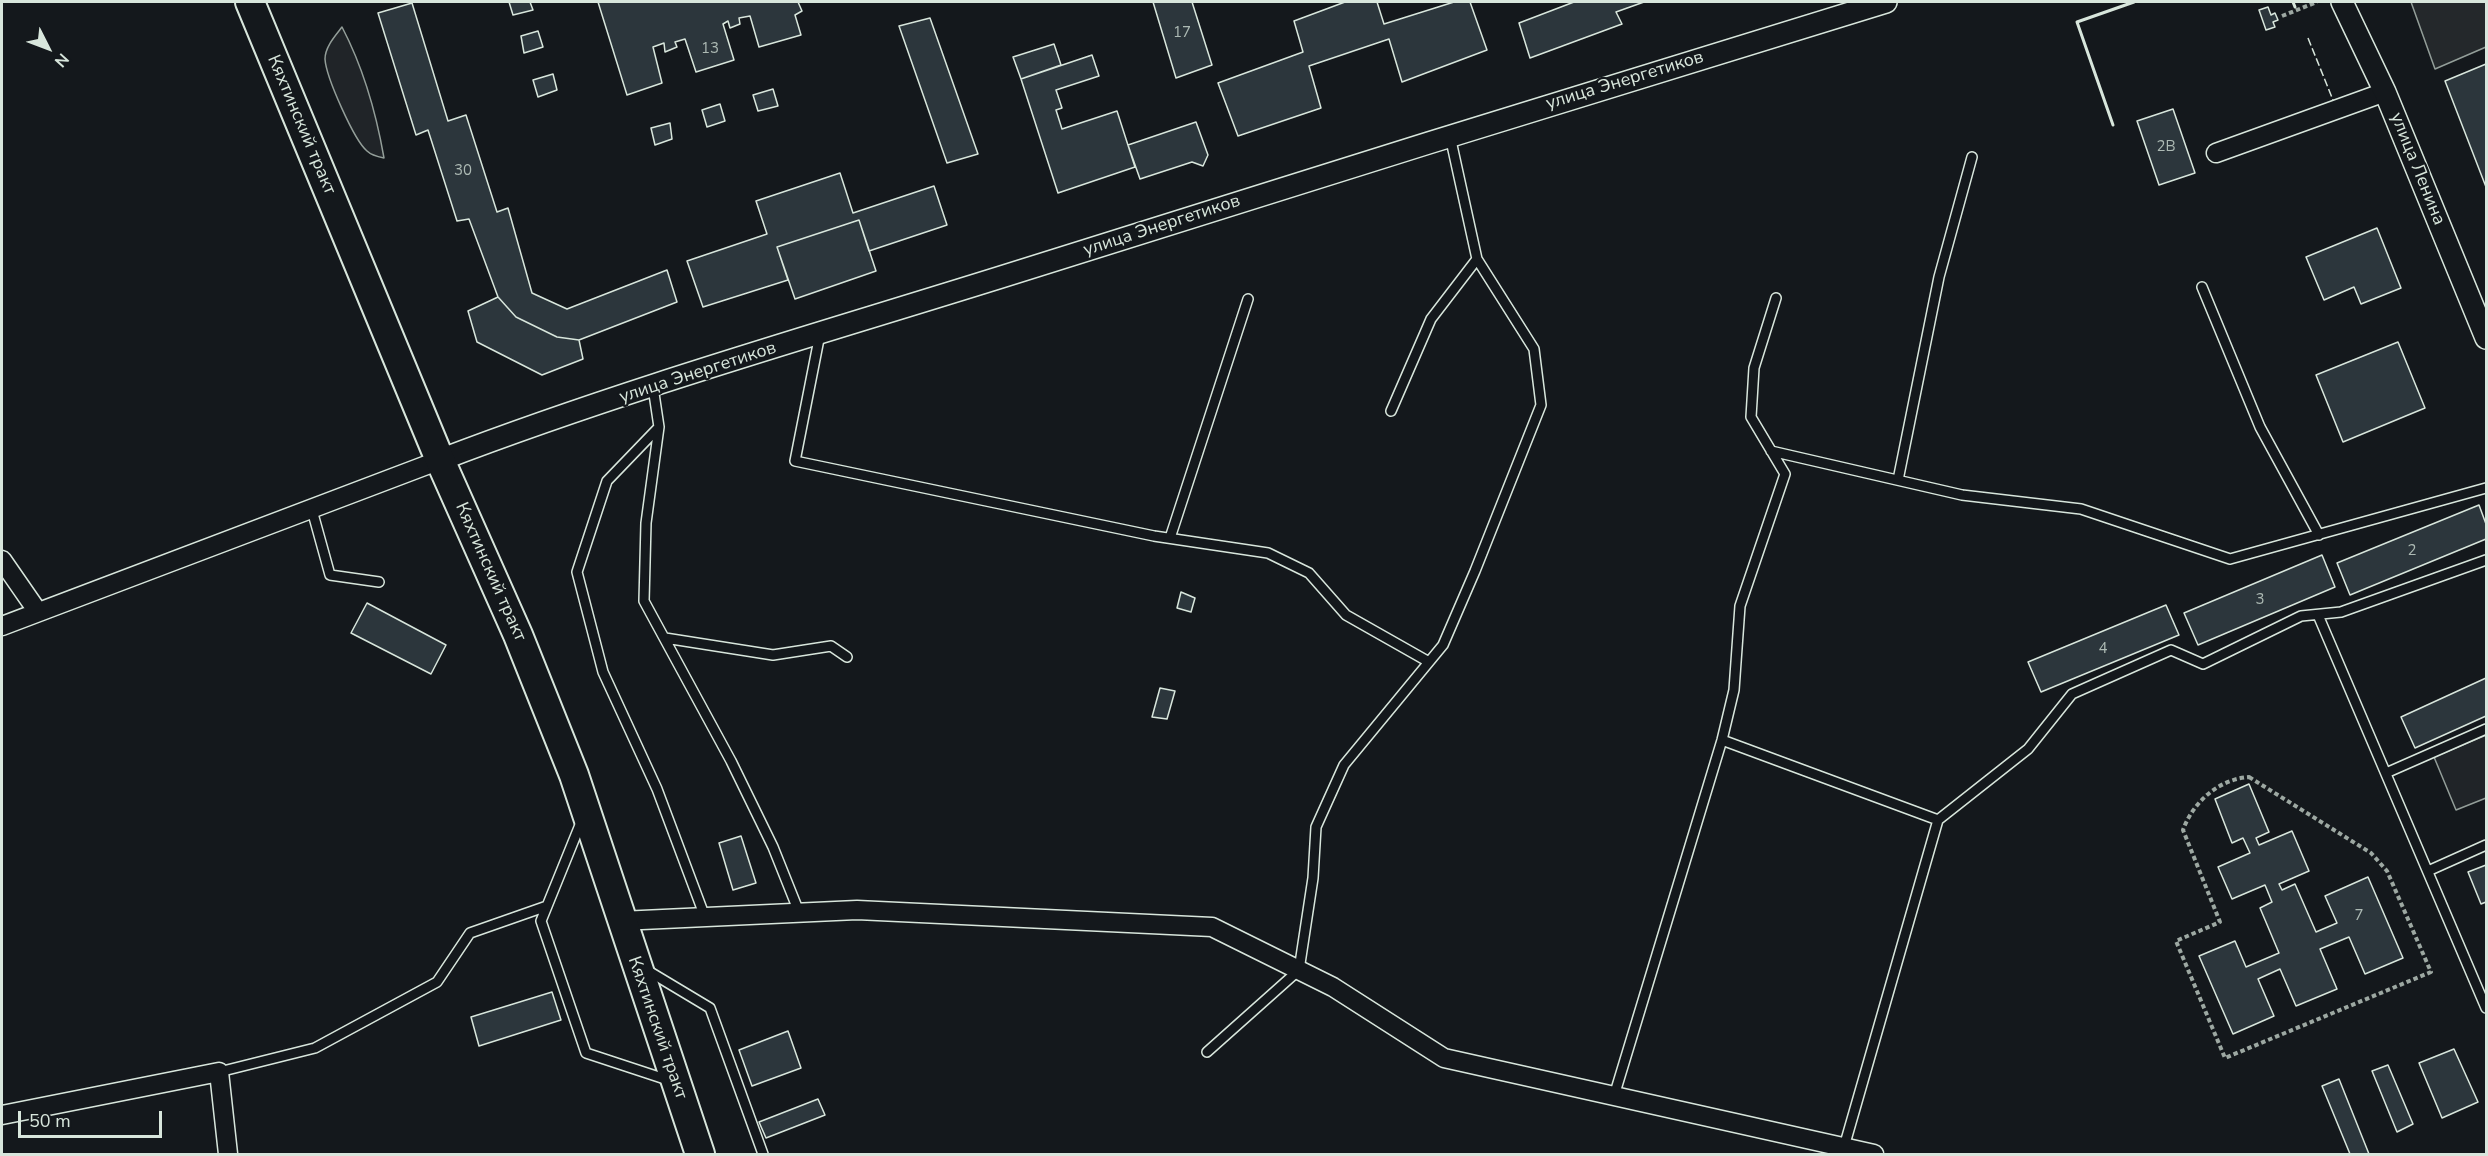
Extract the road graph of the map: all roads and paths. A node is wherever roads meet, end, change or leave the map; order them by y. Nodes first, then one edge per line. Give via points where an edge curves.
1 (250, 2) edge
2 (1886, 2) edge
3 (2317, 2) edge
4 (2342, 2) edge
5 (2282, 16) dead end
6 (2385, 92) junction
7 (1450, 134) junction
8 (2216, 153) dead end
9 (1972, 157) dead end
10 (1477, 259) junction
11 (2202, 287) dead end
12 (1776, 298) dead end
13 (1248, 299) dead end
14 (819, 334) junction
15 (2487, 338) edge
16 (653, 387) junction
17 (1391, 411) dead end
18 (659, 427) junction
19 (1771, 451) junction
20 (440, 460) junction
21 (1898, 480) junction
22 (2487, 488) edge
23 (312, 510) junction
24 (2319, 535) junction
25 (1170, 538) junction
26 (2, 560) edge
27 (2487, 560) edge
28 (379, 582) dead end
29 (38, 612) junction
30 (2318, 615) junction
31 (2, 626) edge
32 (665, 638) junction
33 (847, 657) dead end
34 (1429, 662) junction
35 (2487, 729) edge
36 (1722, 740) junction
37 (2386, 773) junction
38 (585, 813) junction
39 (1938, 819) junction
40 (2184, 837) joint
41 (2487, 845) edge
42 (2428, 871) junction
43 (547, 906) junction
44 (799, 912) junction
45 (705, 917) junction
46 (620, 921) junction
47 (634, 962) junction
48 (1299, 970) junction
49 (2487, 1008) edge
50 (1207, 1052) dead end
51 (219, 1072) junction
52 (675, 1082) junction
53 (1614, 1096) junction
54 (2, 1115) edge
55 (1844, 1147) junction
56 (228, 1155) edge
57 (700, 1155) edge
58 (763, 1155) edge
59 (1874, 1155) edge

1 - 20 highway, Кяхтинский тракт
2 - 7 street, улица Энергетиков
3 - 5 path
4 - 6 street, улица Ленина
6 - 8 street
6 - 15 street, улица Ленина
7 - 10 lane
7 - 14 street, улица Энергетиков
9 - 21 lane via 1939,277
10 - 17 lane via 1431,319
10 - 34 lane via 1534,349 1542,405 1443,645
11 - 24 lane via 2260,427
12 - 19 lane via 1754,368 1752,417
13 - 25 lane
14 - 16 street, улица Энергетиков
14 - 25 lane via 795,461
16 - 18 lane
16 - 20 street, улица Энергетиков
18 - 32 lane via 646,523 644,601
18 - 45 lane via 607,481 577,572 603,672 657,789
19 - 21 lane
19 - 36 lane via 1785,474 1740,606 1734,690
20 - 23 street
20 - 38 highway, Кяхтинский тракт via 518,635 574,775
21 - 24 lane via 1962,495 2081,509 2230,559
22 - 24 lane
23 - 28 lane via 330,575
23 - 29 street
25 - 34 lane via 1268,553 1289,563 1309,573 1346,615
26 - 29 street
27 - 30 lane via 2341,612
29 - 31 street
30 - 37 lane
30 - 39 lane via 2301,616 2203,664 2171,650 2072,694 2028,749
32 - 33 lane via 773,655 831,646
32 - 44 lane via 731,761
34 - 48 lane via 1344,765 1316,827 1313,878
35 - 37 lane
36 - 39 lane
36 - 53 lane
37 - 42 lane
38 - 43 lane
38 - 46 highway, Кяхтинский тракт
39 - 55 lane
40 - 40 path via 2220,922 2176,941 2224,1058 2431,972 2387,871 2371,853 2249,777 2233,780 2208,793 2187,817
41 - 42 lane
42 - 49 lane
43 - 51 lane via 470,933 436,982 315,1048
43 - 52 lane via 541,921 586,1053
44 - 45 street
44 - 48 street via 856,910 1212,927
45 - 46 street
46 - 47 highway, Кяхтинский тракт
47 - 52 highway, Кяхтинский тракт
47 - 58 lane via 710,1008
48 - 50 lane
48 - 53 street via 1333,987 1444,1058
51 - 54 street
51 - 56 street
52 - 57 highway, Кяхтинский тракт
53 - 55 street
55 - 59 street

